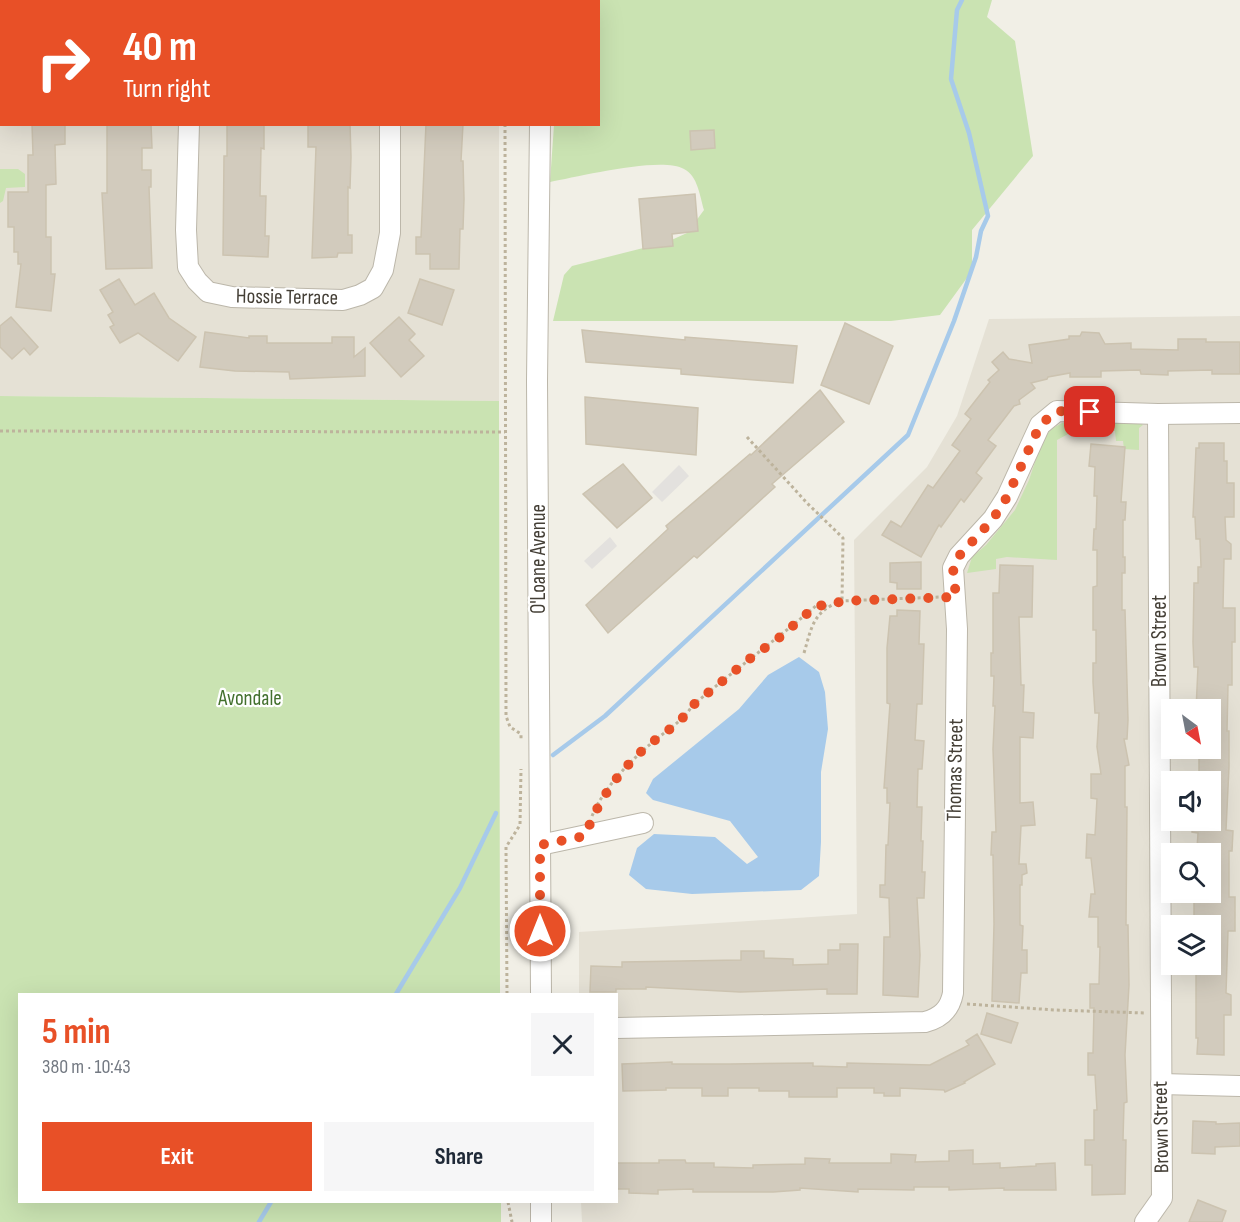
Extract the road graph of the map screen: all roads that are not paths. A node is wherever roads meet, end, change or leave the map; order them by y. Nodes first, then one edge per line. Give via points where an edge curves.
1 (189, 126) edge
2 (390, 126) edge
3 (540, 126) edge
4 (1240, 413) edge
5 (1158, 414) junction
6 (643, 823) dead end
7 (540, 845) junction
8 (541, 993) edge
9 (618, 1028) edge
10 (1161, 1084) junction
11 (1240, 1086) edge
12 (541, 1203) edge
13 (541, 1222) edge
14 (1145, 1222) edge

1 - 2 street, Hossie Terrace via 186,230 188,267 197,281 208,292 232,297 343,300 373,288 383,270 390,233
3 - 7 street, O'Loane Avenue
4 - 5 street, Thomas Street
5 - 9 street, Thomas Street via 1057,411 1040,425 1007,497 953,568 957,629 953,993 951,1003 939,1017 925,1022
5 - 10 street, Brown Street
6 - 7 street
7 - 8 street, O'Loane Avenue
10 - 11 street
10 - 14 street, Brown Street via 1162,1198
12 - 13 street

